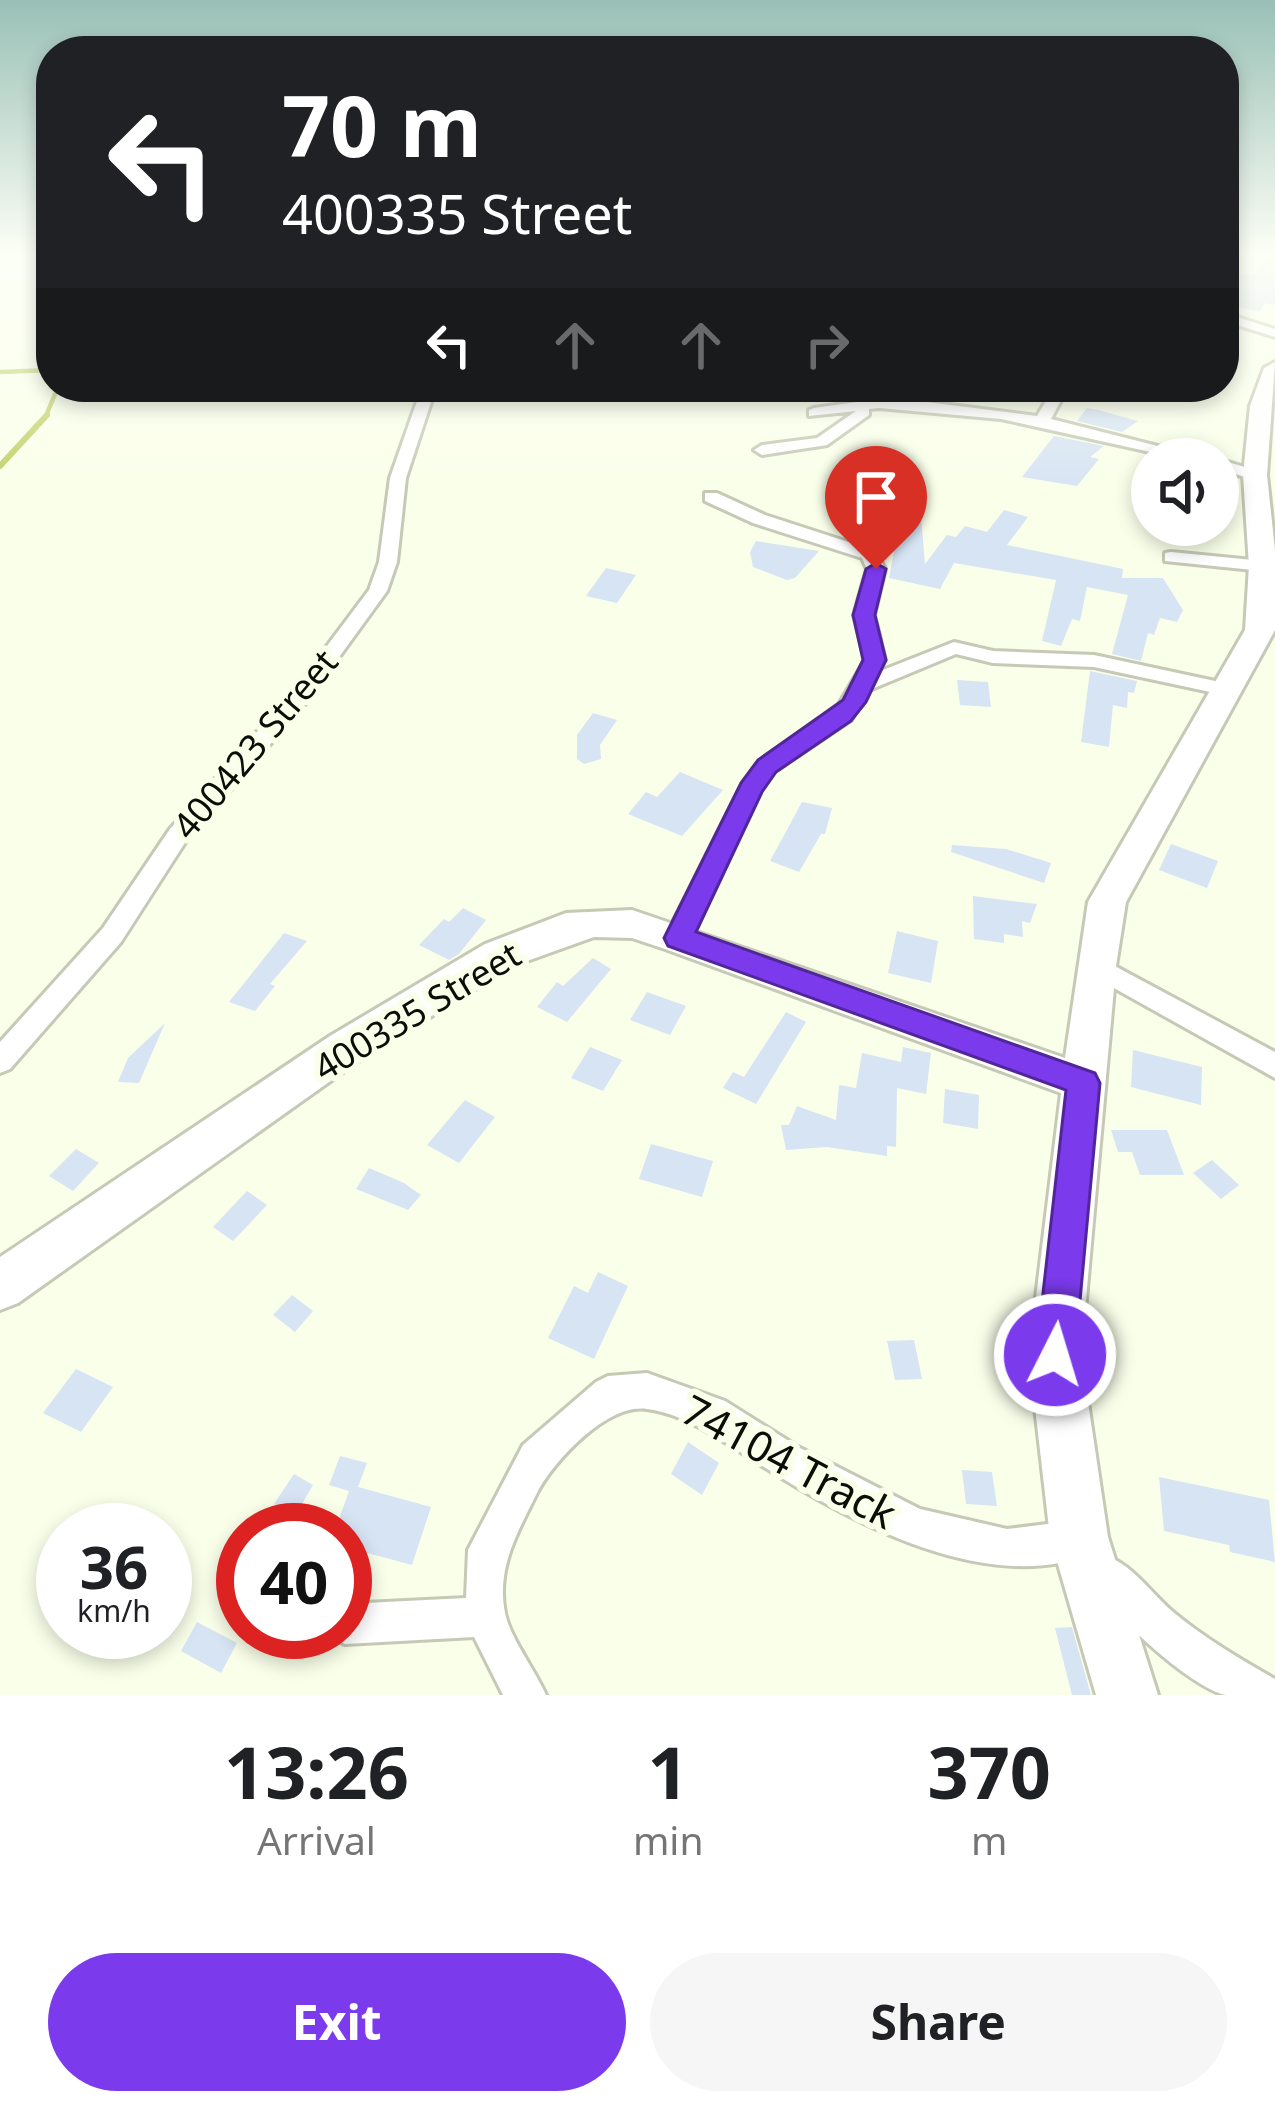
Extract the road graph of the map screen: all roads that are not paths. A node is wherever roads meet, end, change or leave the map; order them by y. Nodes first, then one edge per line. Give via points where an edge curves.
1 (1275, 368) edge
2 (424, 402) edge
3 (1052, 402) edge
4 (901, 404) junction
5 (814, 413) dead end
6 (1040, 423) junction
7 (1131, 443) edge
8 (762, 450) dead end
9 (1239, 465) edge
10 (1239, 477) edge
11 (711, 497) dead end
12 (1171, 557) dead end
13 (1263, 566) junction
14 (1267, 638) edge
15 (862, 686) junction
16 (1229, 690) junction
17 (678, 938) junction
18 (1096, 966) junction
19 (0, 1061) edge
20 (1275, 1066) edge
21 (1083, 1083) junction
22 (0, 1286) edge
23 (1079, 1538) junction
24 (485, 1618) junction
25 (372, 1623) edge
26 (525, 1695) edge
27 (1127, 1695) edge
28 (1262, 1695) edge

1 - 9 street
2 - 19 street, 400423 Street via 398,478 378,591 298,699 178,835 112,935
3 - 6 street
4 - 5 street
4 - 6 street
4 - 8 street via 861,412 820,442
6 - 7 street
10 - 13 street
11 - 15 street via 870,555 876,569 864,615 875,660
12 - 13 street
13 - 14 street
14 - 16 street
15 - 16 street via 954,648 1094,661
15 - 17 street via 843,716 767,766 750,789
16 - 18 street via 1107,902
17 - 21 street, 400335 Street
17 - 22 street, 400335 Street via 594,923 499,956 345,1048
18 - 20 street
18 - 21 street
21 - 23 street via 1055,1355
23 - 24 street, 74104 Track via 1006,1548 915,1527 712,1414 647,1391 608,1394 536,1459 487,1550
23 - 27 street
23 - 28 street via 1165,1633
24 - 25 street
24 - 26 street, 74104 Track

